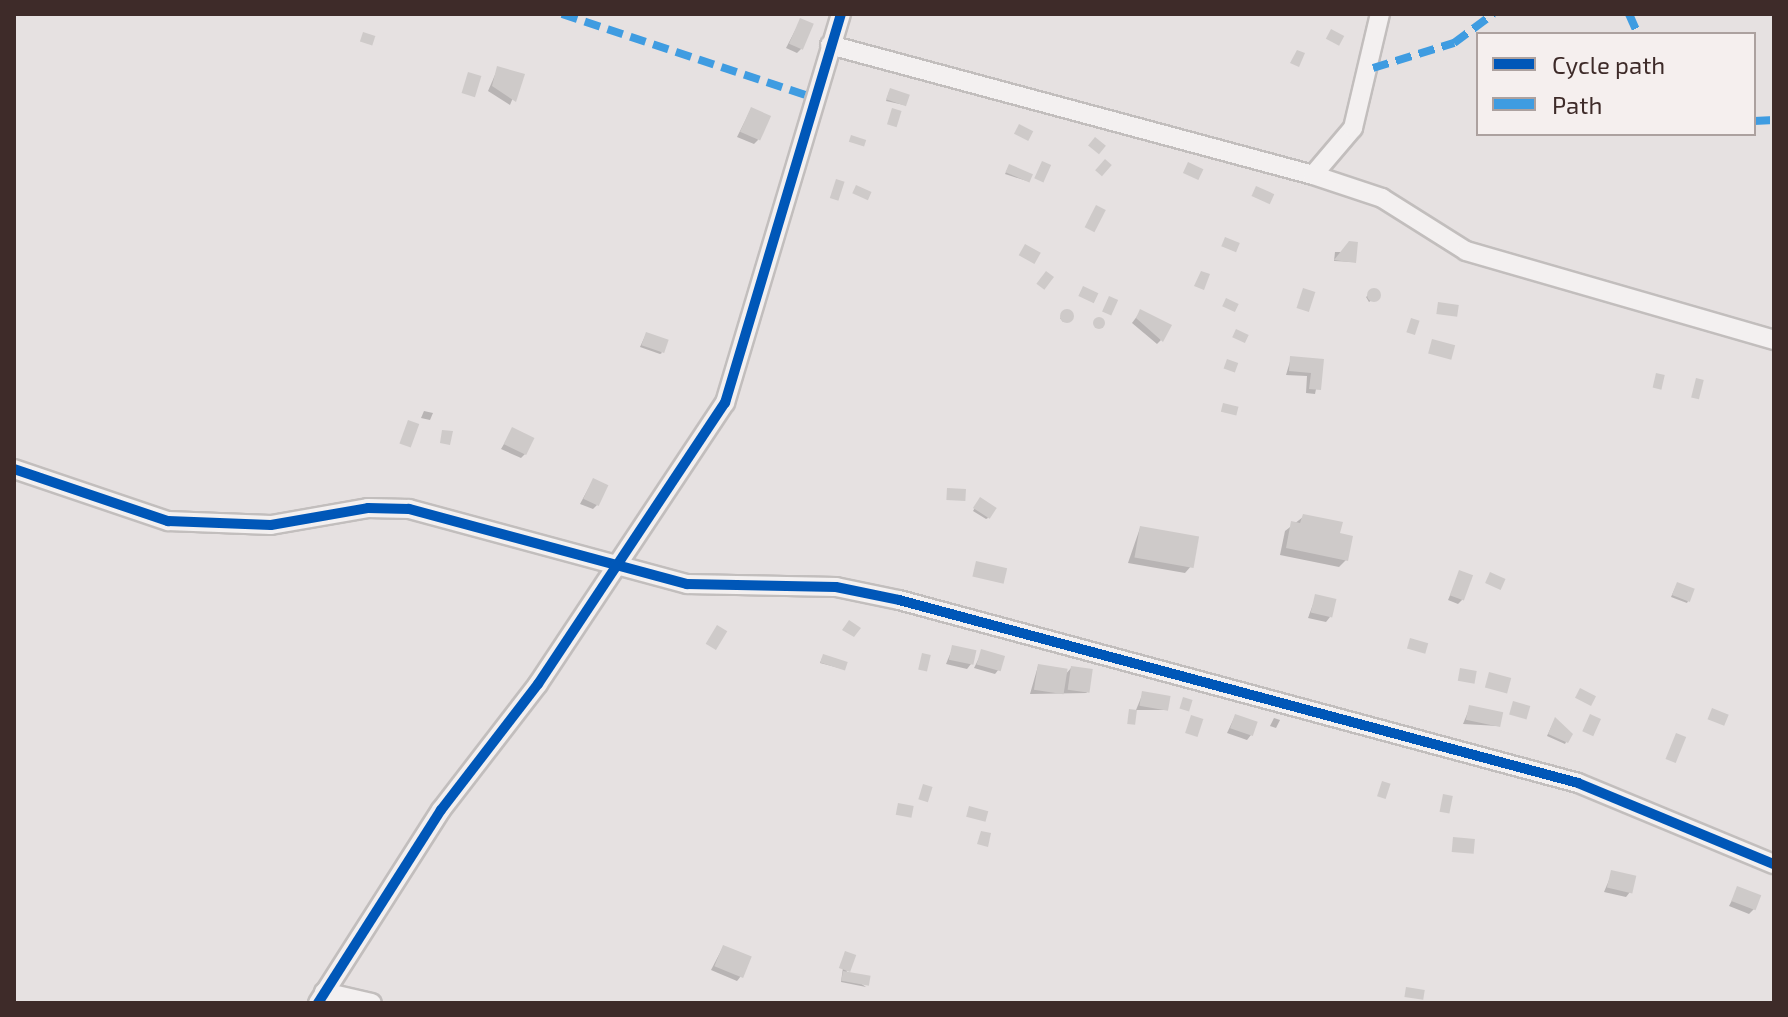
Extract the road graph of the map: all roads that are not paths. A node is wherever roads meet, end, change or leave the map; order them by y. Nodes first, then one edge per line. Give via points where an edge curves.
1 (841, 14) edge
2 (1380, 14) edge
3 (830, 45) junction
4 (1313, 175) junction
5 (1774, 340) edge
6 (14, 469) edge
7 (614, 564) junction
8 (1774, 864) edge
9 (321, 998) edge
10 (372, 1003) edge

1 - 3 street
2 - 4 street via 1353,128
3 - 4 street
3 - 7 street via 725,403
4 - 5 street via 1382,198 1466,251
6 - 7 street via 168,521 271,525 368,508 409,509
7 - 8 street via 687,584 848,590 1250,690 1578,783
7 - 9 street
9 - 10 street

